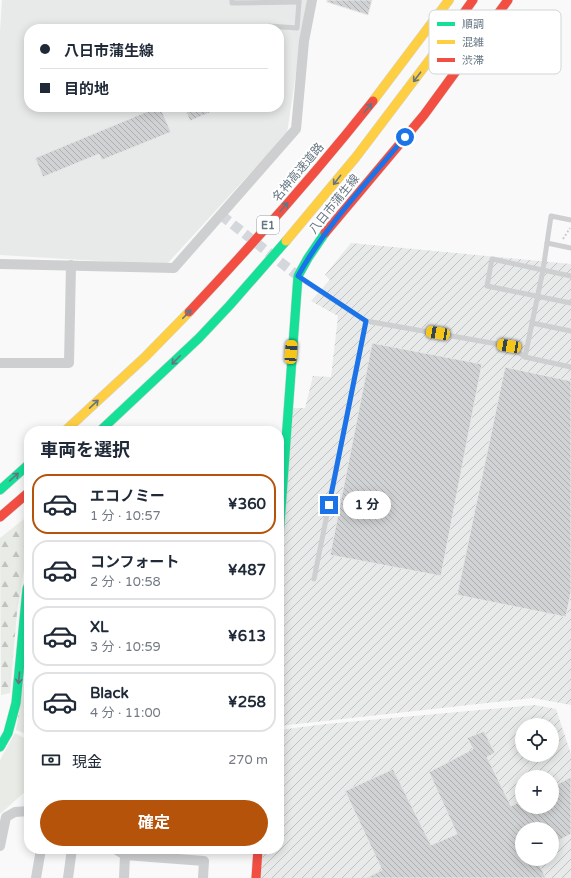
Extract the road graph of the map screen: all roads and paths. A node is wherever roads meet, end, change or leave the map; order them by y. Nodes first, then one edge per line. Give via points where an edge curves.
1 (232, 0) edge
2 (312, 0) edge
3 (449, 0) edge
4 (472, 0) edge
5 (508, 0) edge
6 (299, 1) edge
7 (442, 10) edge
8 (465, 10) edge
9 (501, 10) edge
10 (284, 27) edge
11 (429, 27) edge
12 (429, 59) edge
13 (454, 74) edge
14 (310, 214) junction
15 (571, 220) edge
16 (571, 227) edge
17 (562, 240) dead end
18 (547, 243) junction
19 (571, 248) edge
20 (0, 264) edge
21 (71, 265) junction
22 (543, 270) junction
23 (298, 276) junction
24 (571, 276) edge
25 (538, 296) junction
26 (571, 303) edge
27 (366, 321) junction
28 (532, 323) junction
29 (571, 331) edge
30 (525, 357) junction
31 (0, 363) edge
32 (571, 367) edge
33 (160, 387) dead end
34 (70, 426) edge
35 (105, 426) edge
36 (24, 460) edge
37 (284, 462) edge
38 (16, 465) dead end
39 (24, 468) edge
40 (0, 490) edge
41 (24, 496) edge
42 (0, 517) edge
43 (314, 579) dead end
44 (24, 620) edge
45 (0, 747) edge
46 (24, 811) edge
47 (0, 846) edge
48 (40, 854) edge
49 (71, 854) edge
50 (258, 854) edge
51 (125, 855) joint
52 (36, 878) edge
53 (68, 878) edge
54 (124, 878) edge
55 (203, 878) edge
56 (256, 878) edge

1 - 6 lane
2 - 21 street via 304,41 296,129 174,268
7 -> 3 main road, 名神高速道路 / E1
4 -> 8 main road, E1
5 - 9 main road, 八日市蒲生線
6 - 10 lane via 297,28
34 -> 11 main road, 名神高速道路 / E1 via 144,358 211,289 371,104
12 -> 14 main road, E1 via 388,116
13 - 23 main road, 八日市蒲生線 via 424,115 320,239
14 - 33 main road via 234,310
14 -> 35 main road, E1 via 229,306
15 - 18 lane via 551,216
16 - 17 path
18 - 19 lane
18 - 22 lane
20 - 21 street
21 - 31 street via 69,363
22 - 24 lane
22 - 25 lane
22 - 25 lane via 492,259 487,286
23 - 27 lane
23 - 37 main road, 八日市蒲生線
25 - 26 lane
25 - 28 lane
27 - 30 lane via 509,346
27 - 43 lane
28 - 29 lane
28 - 30 lane
30 - 32 lane
36 - 38 main road
40 -> 39 main road
41 - 42 main road
44 -> 45 main road via 16,703 8,733
46 - 47 street via 15,812 6,817
48 - 52 street
49 - 53 street
50 - 56 main road
51 - 54 street
51 - 55 street via 204,862

